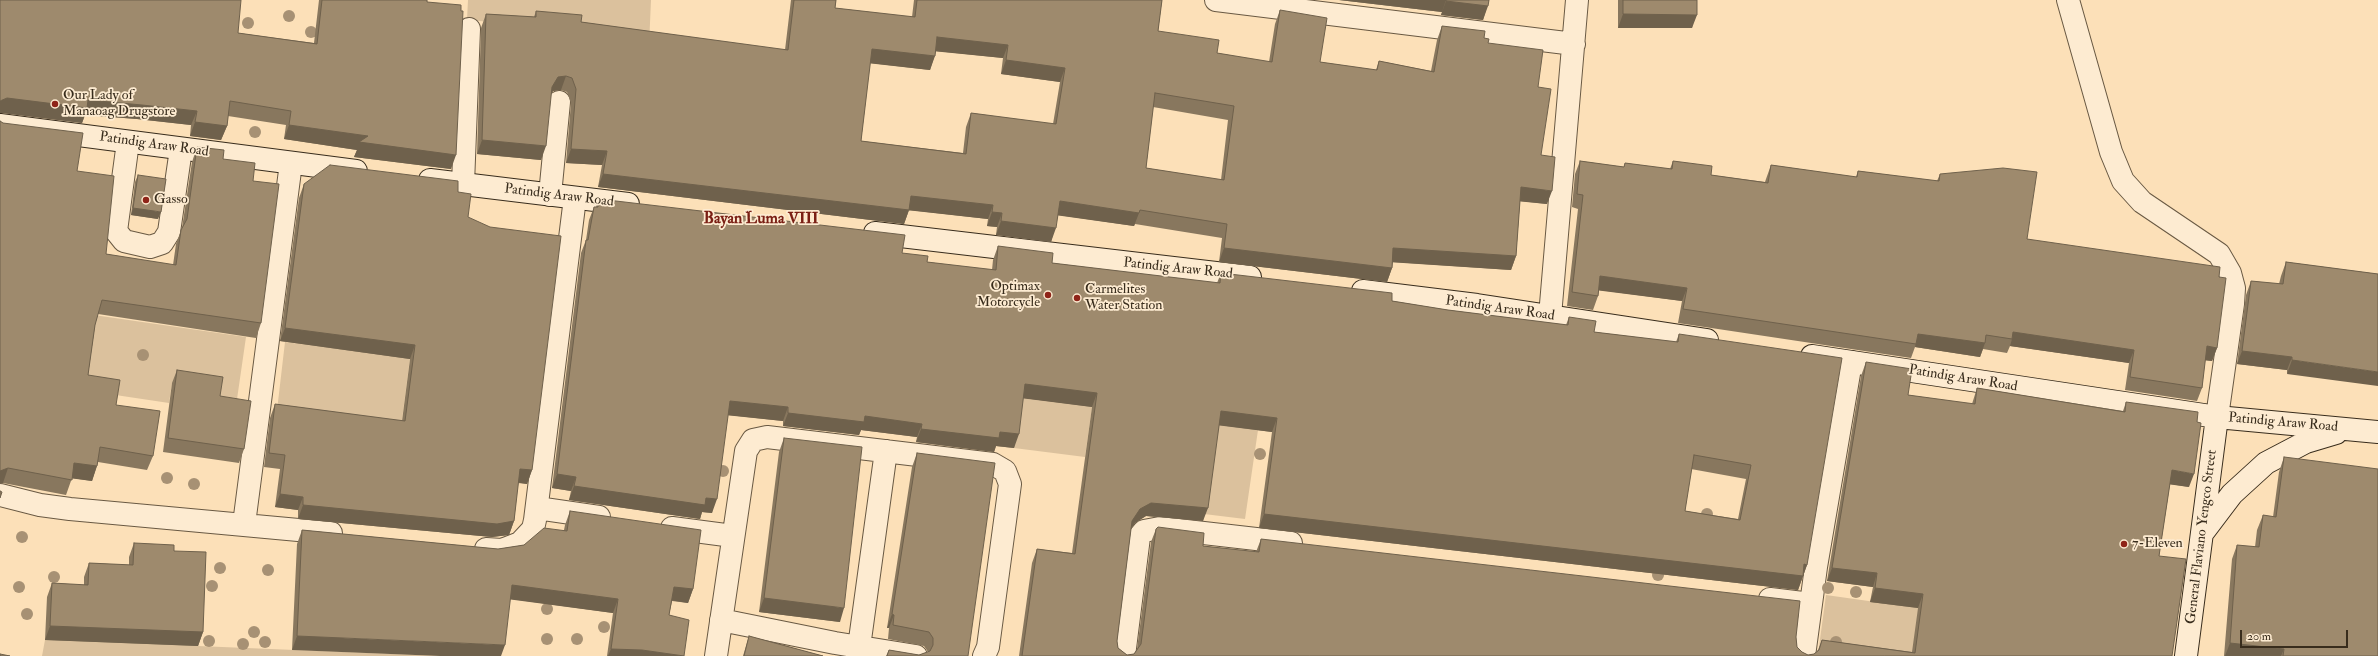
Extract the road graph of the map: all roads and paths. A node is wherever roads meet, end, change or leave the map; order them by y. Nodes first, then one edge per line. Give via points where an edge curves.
1 (1216, 0) edge
2 (1577, 0) edge
3 (2068, 0) edge
4 (469, 29) dead end
5 (1574, 44) junction
6 (559, 102) dead end
7 (0, 125) edge
8 (128, 142) junction
9 (181, 149) junction
10 (291, 163) junction
11 (377, 174) edge
12 (408, 177) edge
13 (463, 184) junction
14 (550, 195) junction
15 (575, 198) junction
16 (645, 206) edge
17 (856, 231) edge
18 (1271, 280) edge
19 (1346, 289) edge
20 (1550, 316) junction
21 (1729, 343) edge
22 (1791, 352) edge
23 (1851, 362) junction
24 (2217, 417) junction
25 (2351, 429) junction
26 (2378, 432) edge
27 (886, 451) junction
28 (0, 495) edge
29 (537, 508) junction
30 (619, 520) edge
31 (244, 524) junction
32 (648, 524) edge
33 (2202, 534) junction
34 (351, 535) edge
35 (733, 536) junction
36 (1313, 546) edge
37 (468, 547) edge
38 (1748, 596) edge
39 (1811, 604) junction
40 (721, 620) junction
41 (859, 647) junction
42 (716, 656) edge
43 (916, 656) edge
44 (984, 656) edge
45 (1124, 656) edge
46 (1804, 656) edge
47 (2186, 656) edge

1 - 5 street
2 - 5 street
3 - 24 street, General Flaviano Yengco Street via 2111,152 2123,181 2142,202 2219,254 2230,272 2234,288 2233,304
4 - 13 street
5 - 20 street
6 - 14 street
7 - 8 street, Patindig Araw Road
8 - 9 street, Patindig Araw Road
8 - 9 street via 116,225 118,236 130,244 150,247 162,244 168,232 168,203
9 - 10 street, Patindig Araw Road
10 - 11 street, Patindig Araw Road
10 - 31 street
12 - 13 street, Patindig Araw Road
13 - 14 street, Patindig Araw Road
14 - 15 street, Patindig Araw Road
15 - 16 street, Patindig Araw Road
15 - 29 street
17 - 18 street, Patindig Araw Road
19 - 20 street, Patindig Araw Road
20 - 21 street, Patindig Araw Road
22 - 23 street, Patindig Araw Road
23 - 24 street, Patindig Araw Road
23 - 39 street
24 - 25 street, Patindig Araw Road
24 - 33 street, General Flaviano Yengco Street
25 - 26 street, Patindig Araw Road
25 - 33 street via 2306,442 2266,463 2232,494
27 - 35 street via 766,436 753,440 746,451
27 - 41 street
27 - 44 street via 992,464 1000,466 1009,477 989,640
28 - 31 street via 40,505
29 - 30 street
29 - 37 street via 533,529 520,543 502,550
31 - 34 street
32 - 35 street
33 - 47 street, General Flaviano Yengco Street
35 - 40 street
36 - 45 street via 1160,528 1144,531 1138,541
38 - 39 street
39 - 46 street
40 - 41 street
40 - 42 street
41 - 43 street

